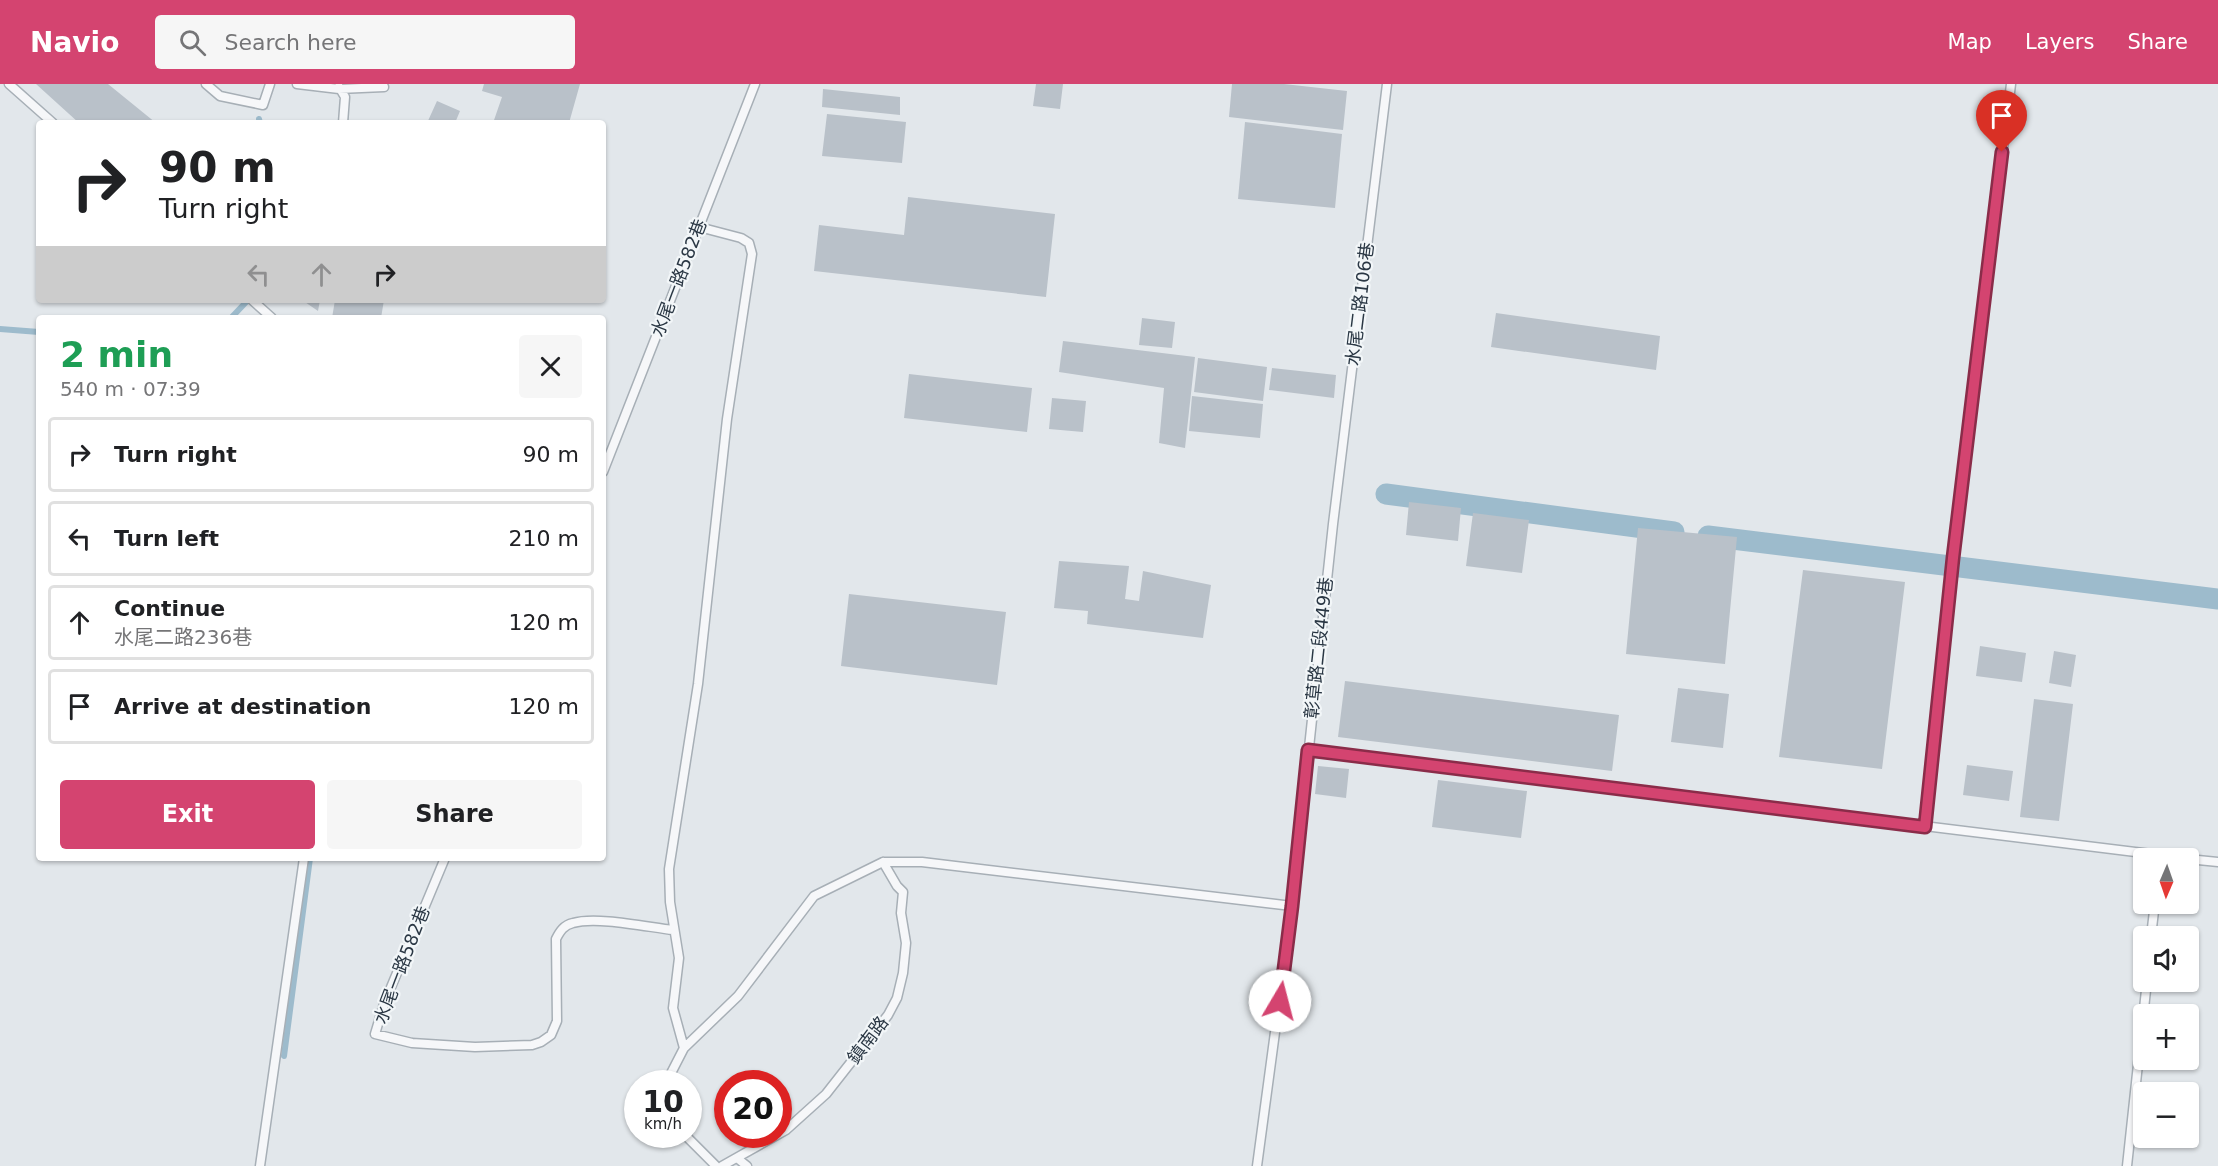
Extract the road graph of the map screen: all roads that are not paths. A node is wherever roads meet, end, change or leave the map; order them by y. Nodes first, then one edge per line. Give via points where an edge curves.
1 (9, 84) edge
2 (206, 84) edge
3 (270, 84) edge
4 (297, 84) edge
5 (755, 84) edge
6 (1387, 84) edge
7 (2011, 84) edge
8 (339, 86) edge
9 (19, 87) edge
10 (384, 87) dead end
11 (50, 120) edge
12 (343, 120) edge
13 (699, 227) junction
14 (255, 303) edge
15 (269, 315) edge
16 (606, 464) edge
17 (1333, 524) joint
18 (1308, 750) junction
19 (1925, 827) junction
20 (2133, 853) edge
21 (2199, 860) edge
22 (304, 861) edge
23 (444, 861) edge
24 (883, 862) junction
25 (2218, 862) edge
26 (1292, 906) junction
27 (673, 930) junction
28 (2146, 992) edge
29 (684, 1048) junction
30 (673, 1070) edge
31 (698, 1148) edge
32 (737, 1158) junction
33 (260, 1166) edge
34 (716, 1166) edge
35 (722, 1166) edge
36 (747, 1166) edge
37 (1257, 1166) edge
38 (2127, 1166) edge

1 - 9 lane
2 - 3 lane via 220,96 263,105
4 - 8 lane
5 - 13 lane, 水尾一路582巷
6 - 17 lane, 水尾二路106巷
7 - 19 lane via 1960,493
8 - 10 lane
8 - 12 lane via 345,97
9 - 11 lane
13 - 16 lane, 水尾一路582巷
13 - 27 lane via 741,238 749,243 752,254 727,419 698,684 669,869
14 - 15 lane
17 - 18 lane, 彰草路二段449巷
18 - 19 lane
18 - 26 lane, 彰草路二段449巷
19 - 20 lane
21 - 25 lane
22 - 33 lane
23 - 27 lane, 水尾一路582巷 via 375,1034 412,1043 532,1045 551,1035 557,1021 556,939 561,929 589,920
24 - 26 lane via 922,862
24 - 29 lane via 814,896 738,996
24 - 32 lane, 鎮南路 via 903,892 901,913 906,943 903,973 888,1015 826,1094 786,1130
26 - 37 lane, 彰草路二段449巷
27 - 29 lane via 679,958 673,1008
28 - 38 lane
29 - 30 lane
31 - 34 lane
32 - 35 lane, 鎮南路
32 - 36 lane

